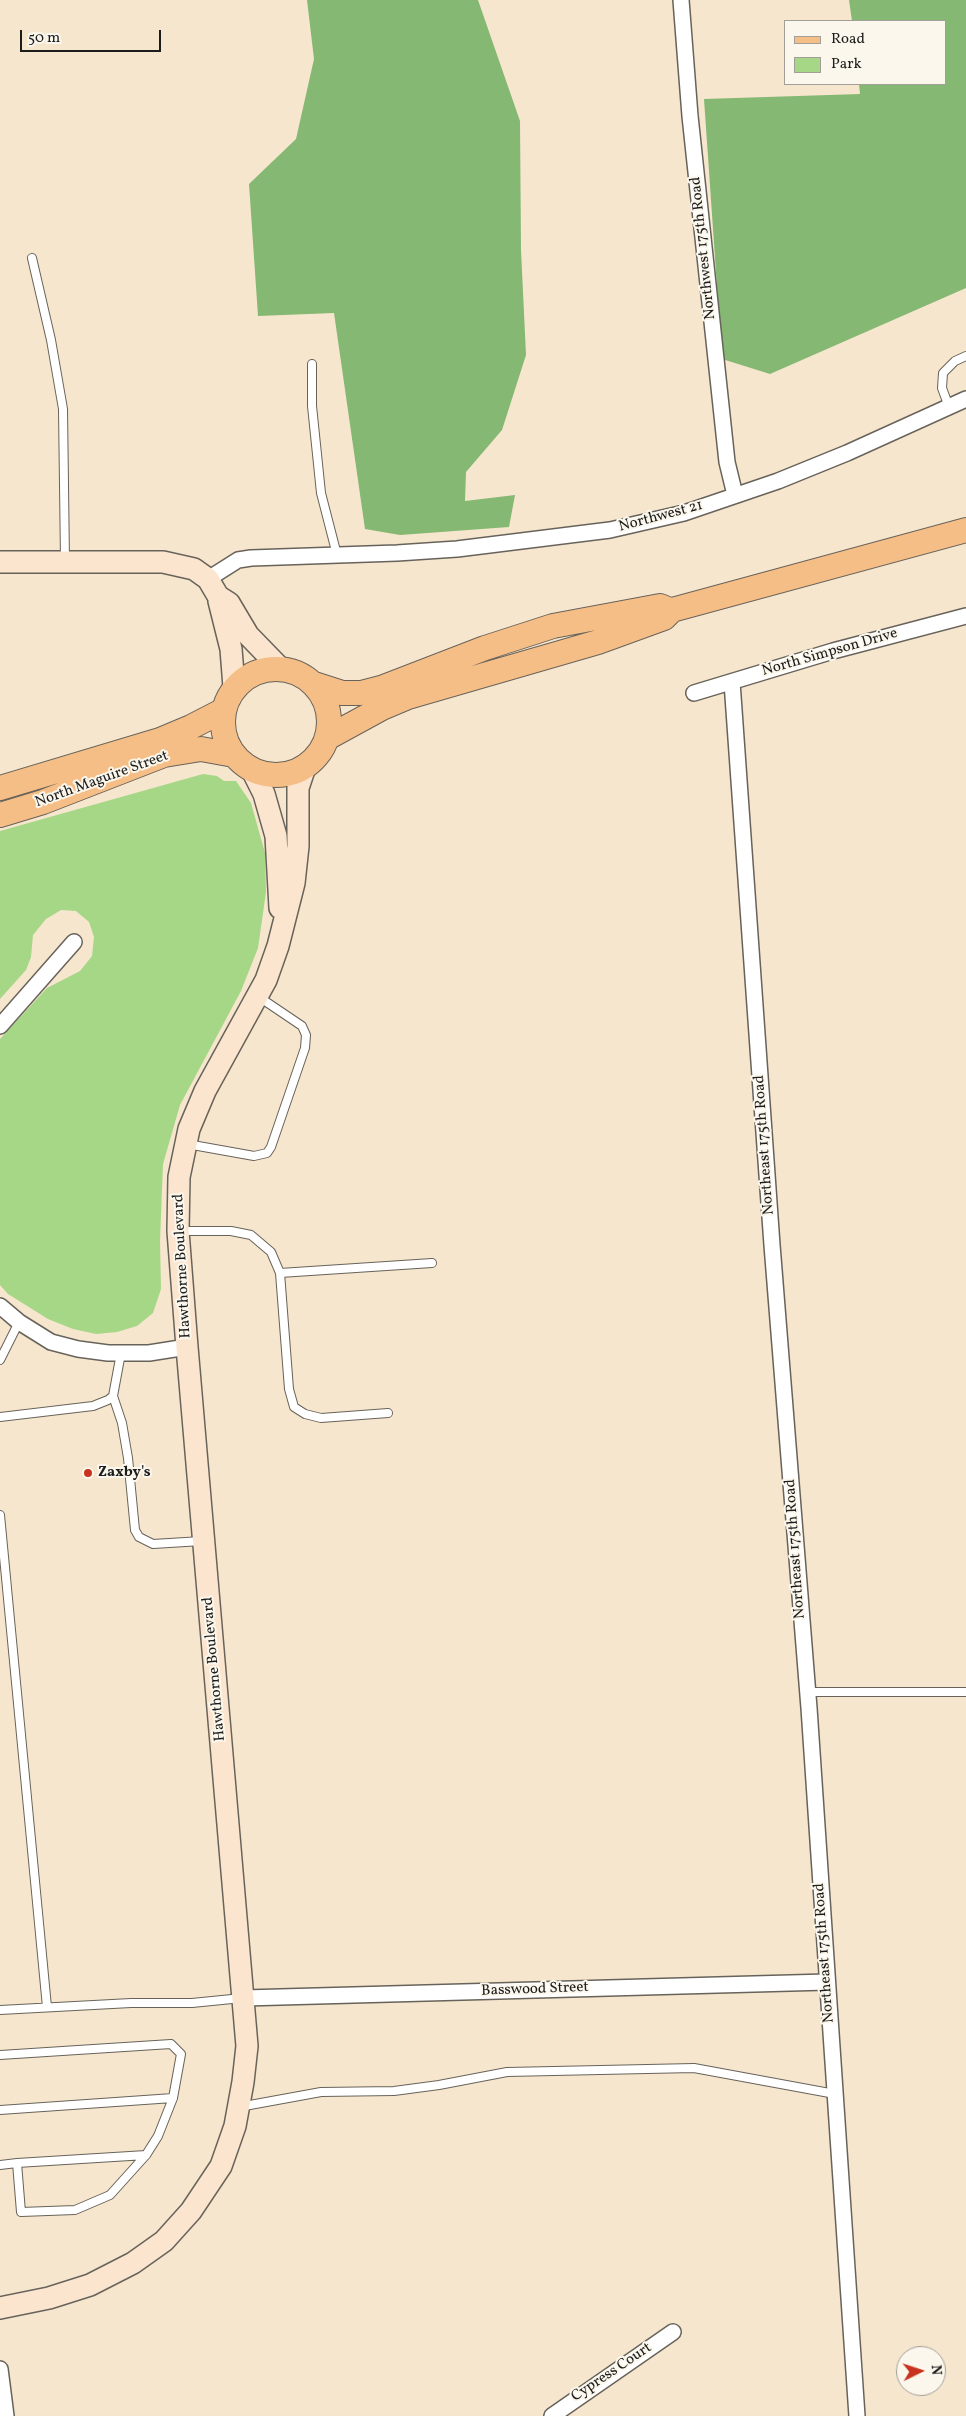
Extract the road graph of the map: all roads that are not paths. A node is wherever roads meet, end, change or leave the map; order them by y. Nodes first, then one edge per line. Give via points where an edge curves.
1 (681, 0) edge
2 (32, 258) dead end
3 (966, 356) edge
4 (312, 364) dead end
5 (966, 399) edge
6 (949, 407) junction
7 (735, 495) junction
8 (966, 530) edge
9 (337, 555) junction
10 (65, 561) junction
11 (0, 562) edge
12 (213, 587) junction
13 (672, 610) junction
14 (966, 616) edge
15 (281, 669) junction
16 (732, 682) junction
17 (314, 684) junction
18 (234, 687) junction
19 (694, 693) dead end
20 (224, 710) junction
21 (327, 738) junction
22 (234, 755) junction
23 (304, 767) junction
24 (252, 770) junction
25 (0, 788) edge
26 (0, 815) edge
27 (284, 918) junction
28 (74, 942) dead end
29 (258, 996) junction
30 (0, 1026) edge
31 (186, 1144) junction
32 (178, 1231) junction
33 (432, 1263) dead end
34 (280, 1273) junction
35 (0, 1306) edge
36 (19, 1322) junction
37 (187, 1347) junction
38 (121, 1353) junction
39 (0, 1360) edge
40 (113, 1396) junction
41 (388, 1413) dead end
42 (0, 1416) edge
43 (0, 1515) edge
44 (204, 1541) junction
45 (807, 1692) junction
46 (966, 1692) edge
47 (827, 1982) junction
48 (244, 1998) junction
49 (47, 2007) junction
50 (0, 2010) edge
51 (0, 2055) edge
52 (834, 2094) junction
53 (173, 2098) junction
54 (238, 2107) junction
55 (0, 2110) edge
56 (146, 2155) junction
57 (17, 2163) junction
58 (0, 2165) edge
59 (0, 2308) edge
60 (673, 2332) dead end
61 (0, 2369) edge
62 (6, 2416) edge
63 (552, 2416) edge
64 (857, 2416) edge

1 - 7 street, Northwest 175th Road via 690,116 726,452
2 - 10 lane via 64,410
3 - 6 lane via 943,373 942,388
4 - 9 lane via 312,406 321,493
5 - 6 street, Northwest 21
6 - 7 street, Northwest 21 via 847,453
7 - 9 street, Northwest 21 via 684,513 610,530 457,549
8 - 13 main road
9 - 12 street, Northwest 21 via 244,559 224,567
10 - 11 street
10 - 12 street via 163,562 194,569
12 - 15 street via 229,603 248,635
12 - 18 street via 231,649
13 - 17 main road via 660,606 553,626 384,687 361,692 342,693
13 - 21 main road via 664,618 598,642 408,697
14 - 16 street, North Simpson Drive
15 - 17 main road via 294,671
15 - 18 main road via 255,674
16 - 19 street, North Simpson Drive
16 - 45 street, Northeast 175th Road
17 - 21 main road via 321,693 328,715
18 - 20 main road
20 - 22 main road via 225,735
20 - 25 main road, North Maguire Street via 160,740
21 - 23 main road via 321,750
22 - 24 main road
22 - 26 main road, North Maguire Street via 201,749 164,756
23 - 24 main road via 276,775
23 - 27 street, Hawthorne Boulevard via 298,788 294,883
24 - 27 street, Hawthorne Boulevard via 264,794 276,836 279,904
27 - 29 street, Hawthorne Boulevard via 278,946
28 - 30 street
29 - 31 street, Hawthorne Boulevard via 205,1091
29 - 31 lane via 302,1026 306,1035 305,1048 271,1147 267,1153 254,1156
31 - 32 street, Hawthorne Boulevard via 179,1177
32 - 34 lane via 231,1231 251,1235 271,1252
32 - 37 street, Hawthorne Boulevard
33 - 34 lane
34 - 41 lane via 289,1389 294,1407 320,1418
35 - 36 street
36 - 38 street via 51,1342 78,1349
36 - 39 lane
37 - 38 street
37 - 44 street, Hawthorne Boulevard
38 - 40 lane
40 - 42 lane via 93,1406
40 - 44 lane via 122,1423 135,1530 139,1537 153,1544
43 - 49 lane
44 - 48 street, Hawthorne Boulevard
45 - 46 lane
45 - 47 street, Northeast 175th Road
47 - 48 street, Basswood Street
47 - 52 street, Northeast 175th Road
48 - 49 lane via 192,2003
48 - 54 street, Hawthorne Boulevard via 248,2046
49 - 50 lane
51 - 53 lane via 172,2044 181,2054
52 - 54 lane via 694,2068 507,2072 394,2091 321,2092
52 - 64 street, Northeast 175th Road
53 - 55 lane
53 - 56 lane via 158,2136
54 - 59 street, Hawthorne Boulevard via 221,2166 191,2211 164,2241 133,2263 90,2285
56 - 57 lane
56 - 57 lane via 110,2195 74,2210 21,2212
57 - 58 lane
60 - 63 street, Cypress Court
61 - 62 street

